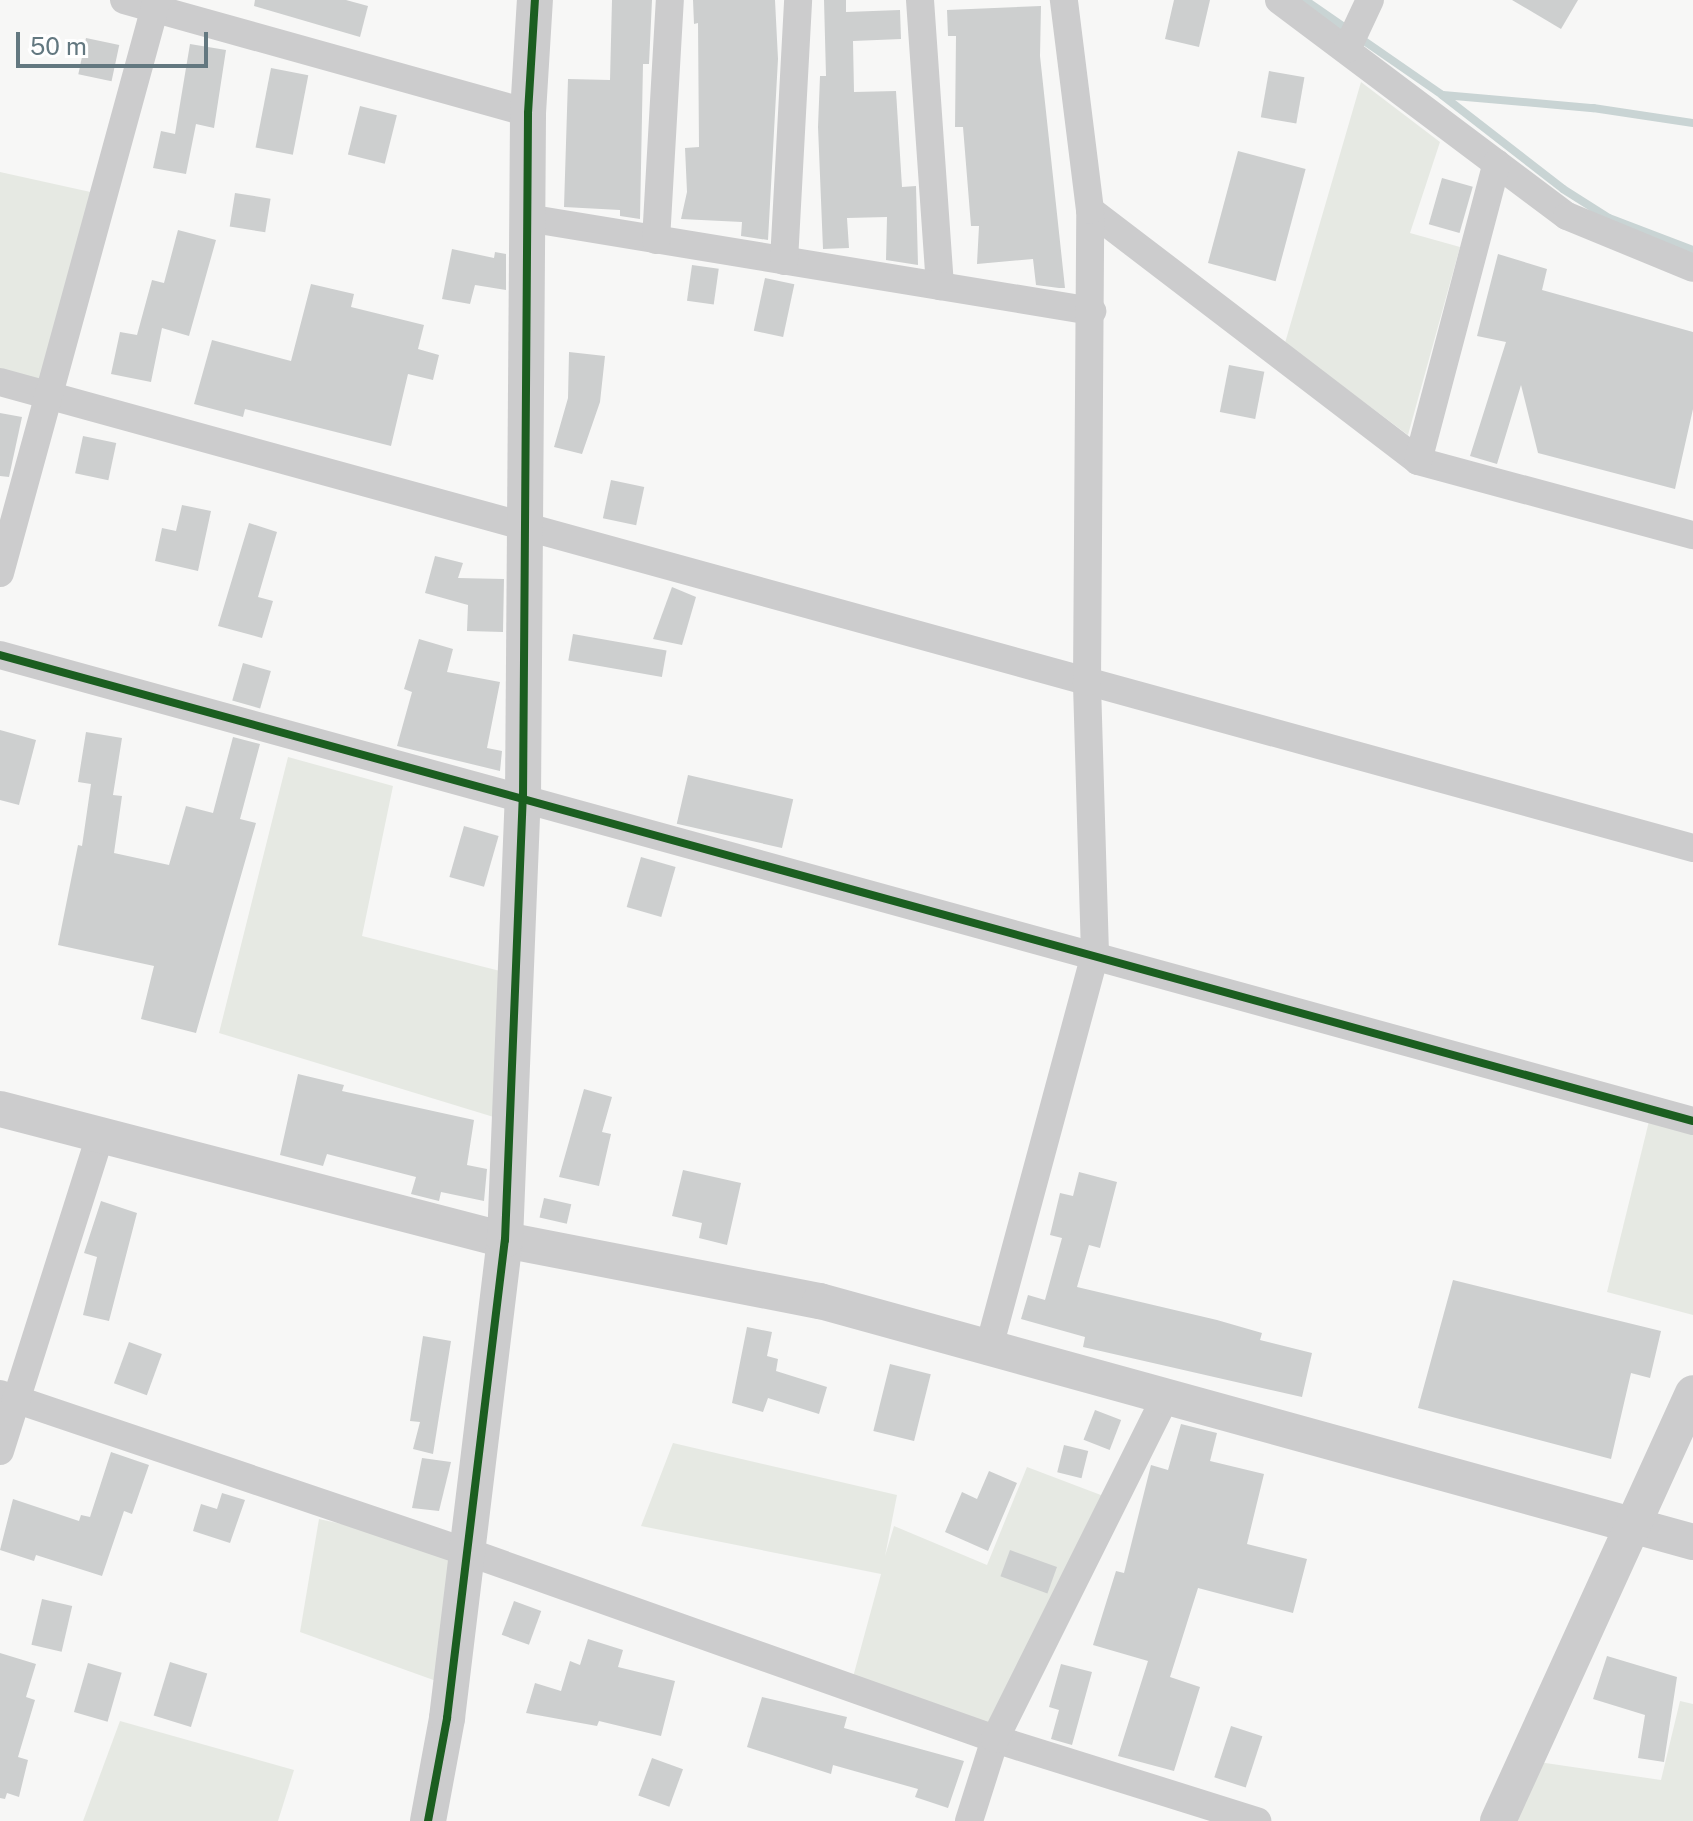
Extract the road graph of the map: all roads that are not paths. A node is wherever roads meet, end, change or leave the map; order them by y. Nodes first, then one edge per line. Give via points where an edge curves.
1 (124, 0) edge
2 (535, 0) edge
3 (670, 0) edge
4 (798, 0) edge
5 (920, 0) edge
6 (1064, 0) edge
7 (1279, 0) edge
8 (156, 4) edge
9 (1365, 12) edge
10 (1347, 49) junction
11 (528, 113) junction
12 (1497, 163) junction
13 (1090, 210) junction
14 (527, 218) junction
15 (656, 240) junction
16 (784, 261) junction
17 (1693, 268) edge
18 (940, 286) junction
19 (1092, 311) junction
20 (0, 382) edge
21 (50, 396) junction
22 (1418, 461) junction
23 (524, 525) junction
24 (1693, 535) edge
25 (0, 573) edge
26 (0, 655) edge
27 (1087, 682) junction
28 (523, 798) junction
29 (1693, 848) edge
30 (1095, 954) junction
31 (0, 1109) edge
32 (1693, 1121) edge
33 (100, 1136) junction
34 (505, 1240) junction
35 (988, 1351) junction
36 (1693, 1393) edge
37 (8, 1397) edge
38 (1164, 1400) junction
39 (0, 1451) edge
40 (1631, 1525) junction
41 (1693, 1542) edge
42 (465, 1551) junction
43 (995, 1739) junction
44 (428, 1821) edge
45 (969, 1821) edge
46 (1257, 1821) edge
47 (1498, 1821) edge

1 - 8 street
2 - 11 street
3 - 15 street
4 - 16 street
5 - 18 street
6 - 13 street
7 - 10 street
8 - 11 street
8 - 21 street
9 - 10 street
10 - 12 street
11 - 14 street
12 - 17 street via 1567,216
12 - 22 street
13 - 19 street
13 - 22 street
14 - 15 street
14 - 23 street
15 - 16 street
16 - 18 street
18 - 19 street
19 - 27 street
20 - 21 street
21 - 23 street
21 - 25 street
22 - 24 street
23 - 27 street
23 - 28 street
26 - 28 street
27 - 29 street
27 - 30 street
28 - 30 street
28 - 34 street
30 - 32 street
30 - 35 street
31 - 33 street
33 - 34 street
33 - 37 street
34 - 35 street via 820,1301
34 - 42 street
35 - 38 street
36 - 40 street
37 - 39 street
37 - 42 street
38 - 40 street
38 - 43 street
40 - 41 street
40 - 47 street
42 - 43 street
42 - 44 street via 447,1718
43 - 45 street
43 - 46 street

